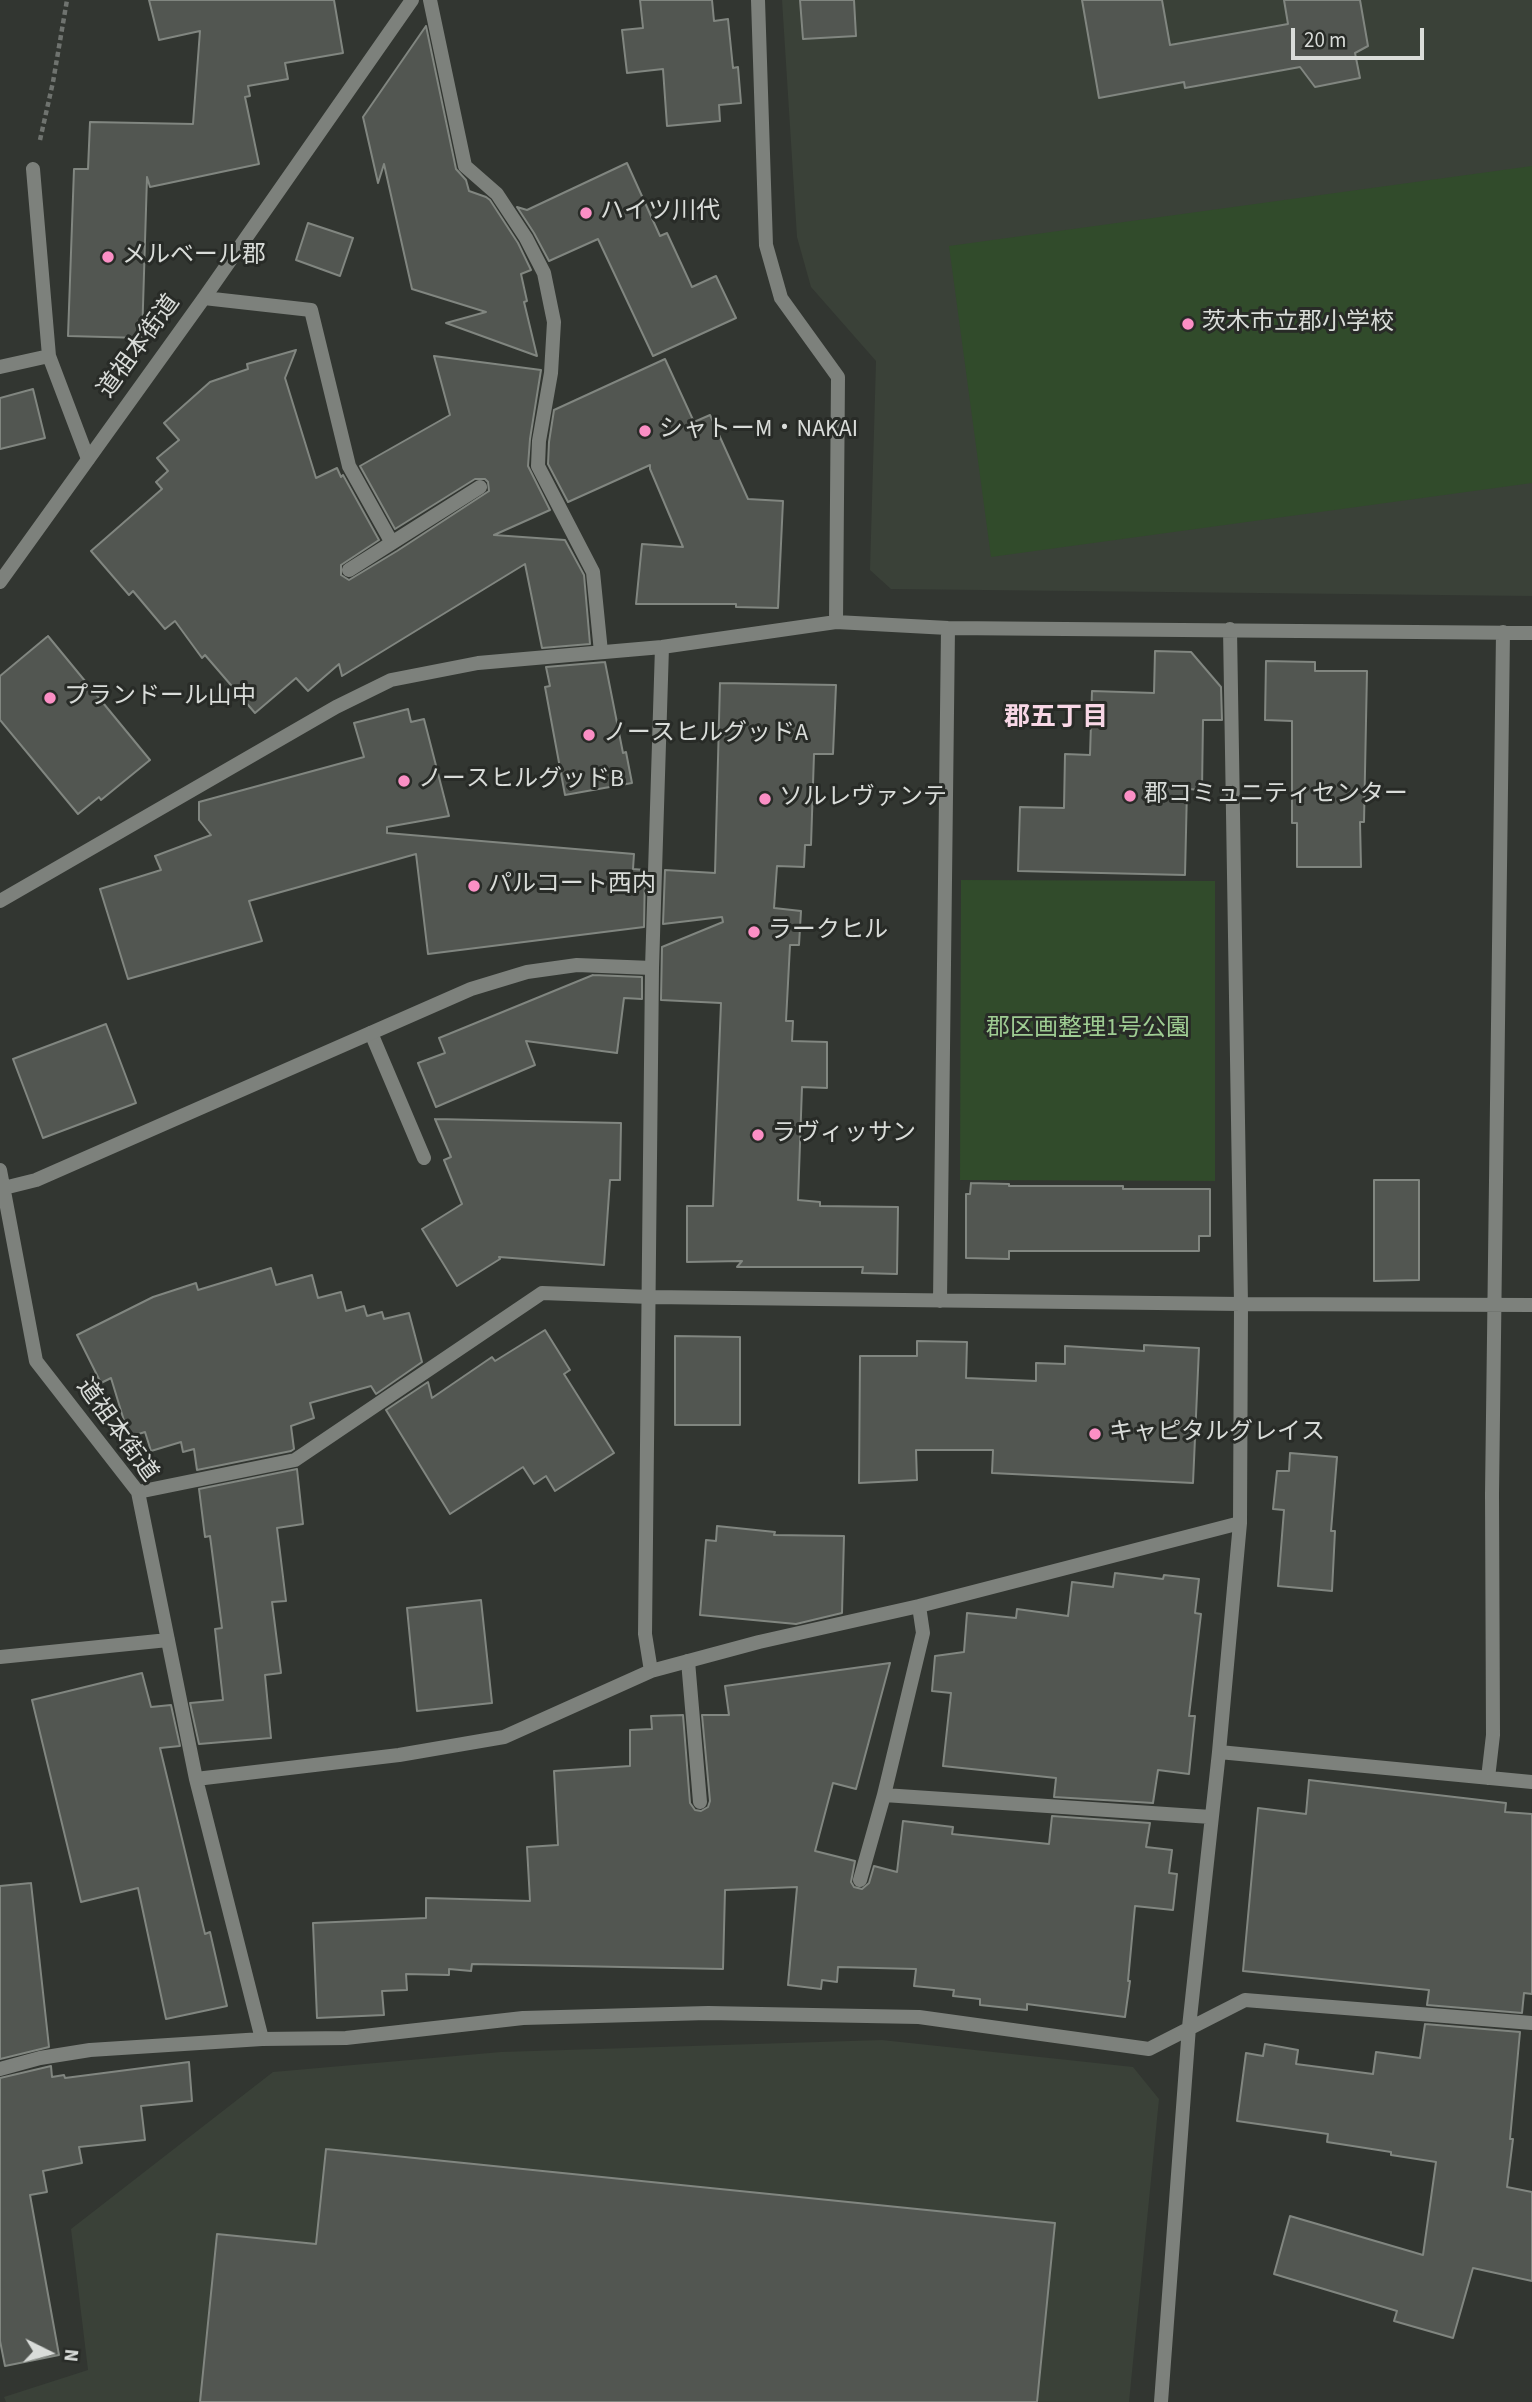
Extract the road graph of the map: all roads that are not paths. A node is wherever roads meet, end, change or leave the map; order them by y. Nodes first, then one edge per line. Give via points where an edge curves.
1 (412, 0) edge
2 (430, 0) edge
3 (758, 0) edge
4 (33, 169) road end
5 (204, 298) junction
6 (49, 356) junction
7 (0, 367) edge
8 (88, 459) junction
9 (480, 487) dead end
10 (392, 543) junction
11 (349, 570) dead end
12 (0, 582) edge
13 (836, 622) junction
14 (948, 628) junction
15 (1230, 629) junction
16 (1503, 632) junction
17 (1532, 633) edge
18 (662, 647) junction
19 (601, 652) junction
20 (0, 901) edge
21 (652, 968) junction
22 (371, 1033) junction
23 (424, 1157) dead end
24 (0, 1170) edge
25 (3, 1189) edge
26 (650, 1297) junction
27 (940, 1301) junction
28 (1241, 1304) junction
29 (1496, 1304) junction
30 (1532, 1304) edge
31 (138, 1492) junction
32 (1240, 1522) junction
33 (919, 1606) junction
34 (168, 1640) junction
35 (0, 1657) edge
36 (688, 1661) junction
37 (651, 1671) junction
38 (1219, 1752) junction
39 (1488, 1778) junction
40 (196, 1779) junction
41 (1532, 1782) edge
42 (884, 1795) junction
43 (700, 1802) dead end
44 (1211, 1817) junction
45 (860, 1880) dead end
46 (1532, 2023) edge
47 (1189, 2027) junction
48 (262, 2039) junction
49 (0, 2069) edge
50 (1161, 2402) edge

1 - 5 street, 道祖本街道
2 - 19 street via 465,166 496,194 544,273 554,322 538,466 593,572
3 - 13 street via 766,245 781,298 838,377
4 - 6 street
5 - 8 street, 道祖本街道
5 - 10 street via 311,310 349,466
6 - 7 street
6 - 8 street
8 - 12 street, 道祖本街道
9 - 10 street
10 - 11 street
13 - 14 street
13 - 18 street
14 - 15 street
14 - 27 street
15 - 16 street
15 - 28 street
16 - 17 street
16 - 29 street
18 - 19 street
18 - 21 street
19 - 20 street via 478,663 391,680 336,707
21 - 22 street via 577,965 527,972 471,989
21 - 26 street
22 - 23 street
22 - 25 street via 36,1180
24 - 25 street, 道祖本街道
25 - 31 street, 道祖本街道 via 36,1360
26 - 27 street
26 - 31 street via 542,1293 295,1460
26 - 37 street via 645,1633
27 - 28 street
28 - 29 street
28 - 32 street
29 - 30 street
29 - 39 street via 1493,1735
31 - 34 street, 道祖本街道
32 - 33 street
32 - 38 street
33 - 36 street
33 - 42 street via 923,1633
34 - 35 street
34 - 40 street, 道祖本街道
36 - 37 street
36 - 43 street
37 - 40 street via 504,1737 399,1755
38 - 39 street
38 - 44 street
39 - 41 street
40 - 48 street, 道祖本街道
42 - 44 street
42 - 45 street
44 - 47 street
46 - 47 street via 1245,2000
47 - 48 street via 1149,2049 919,2017 708,2013 523,2018 346,2038
47 - 50 street
48 - 49 street via 90,2050

